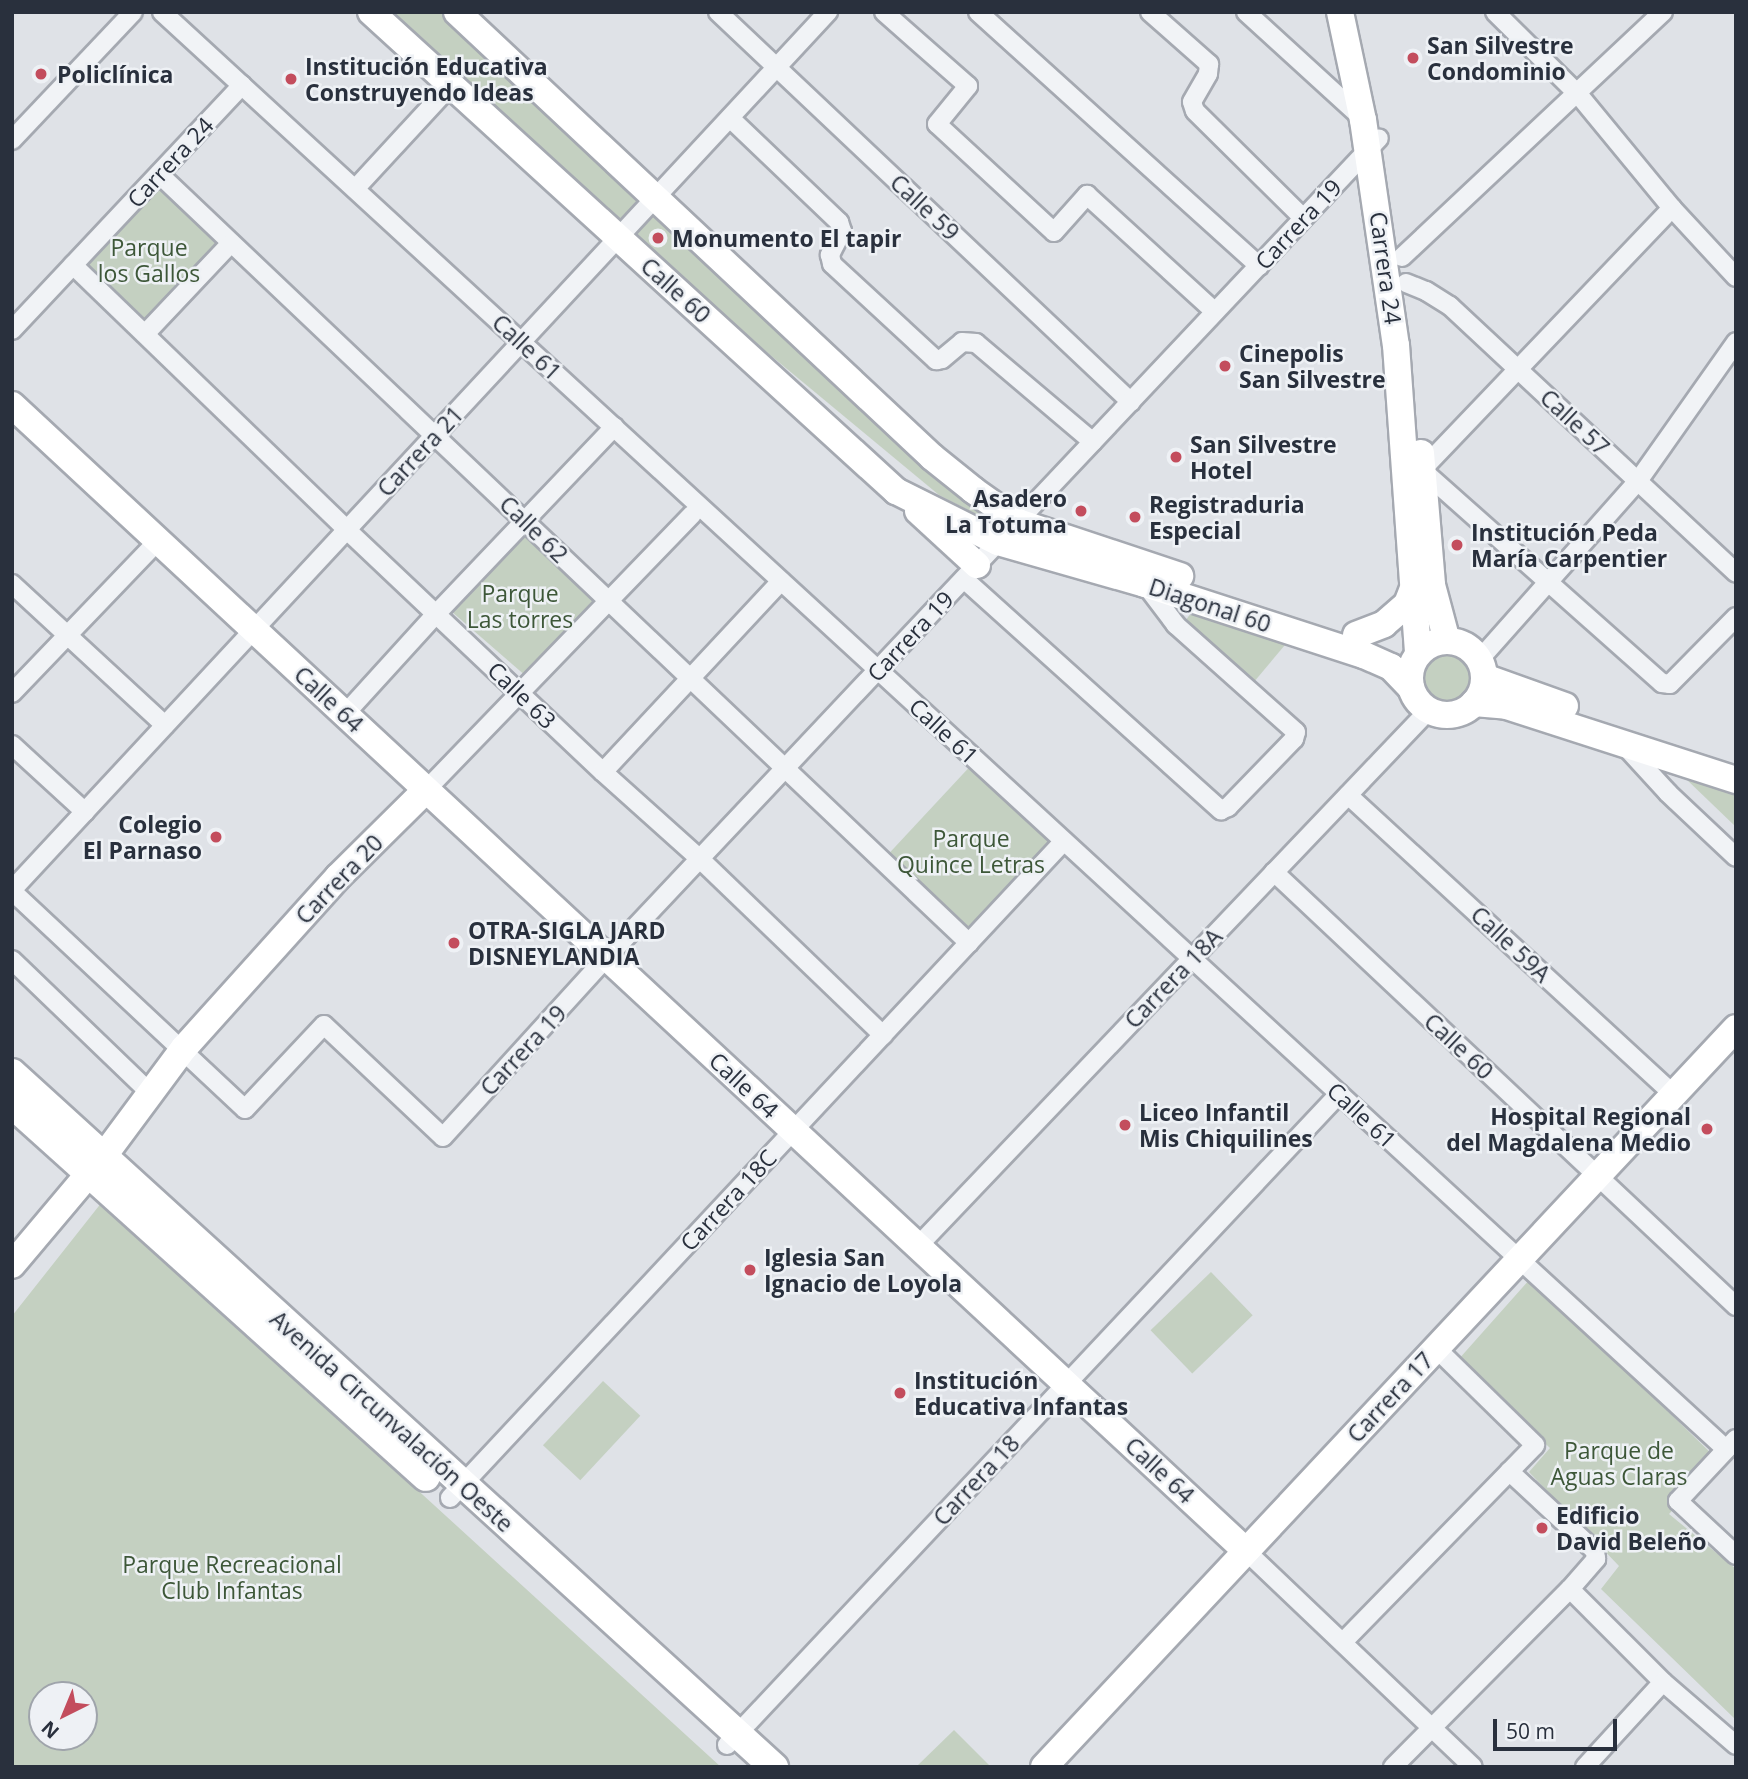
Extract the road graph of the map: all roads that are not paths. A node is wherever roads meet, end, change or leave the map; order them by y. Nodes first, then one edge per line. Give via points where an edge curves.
1 (133, 12) edge
2 (162, 12) edge
3 (371, 12) edge
4 (457, 12) edge
5 (718, 12) edge
6 (828, 12) edge
7 (884, 12) edge
8 (978, 12) edge
9 (1150, 12) edge
10 (1246, 12) edge
11 (1340, 12) edge
12 (1357, 12) edge
13 (1495, 12) edge
14 (1663, 12) edge
15 (777, 67) junction
16 (242, 85) junction
17 (451, 85) junction
18 (1578, 94) junction
19 (730, 118) junction
20 (1372, 134) junction
21 (12, 140) edge
22 (159, 174) junction
23 (355, 189) junction
24 (655, 200) junction
25 (1672, 208) junction
26 (1303, 218) junction
27 (619, 238) junction
28 (232, 243) junction
29 (1402, 257) junction
30 (73, 265) junction
31 (1259, 266) junction
32 (1736, 277) edge
33 (1406, 283) junction
34 (1215, 313) junction
35 (12, 330) edge
36 (145, 334) junction
37 (522, 342) junction
38 (1736, 342) edge
39 (1519, 370) junction
40 (1131, 402) junction
41 (12, 405) edge
42 (614, 427) junction
43 (436, 435) junction
44 (1093, 442) junction
45 (1422, 470) junction
46 (1638, 481) junction
47 (896, 491) junction
48 (692, 515) dead end
49 (524, 521) junction
50 (1018, 522) junction
51 (347, 530) junction
52 (158, 541) junction
53 (999, 542) junction
54 (970, 572) junction
55 (1736, 573) edge
56 (781, 581) junction
57 (1547, 581) junction
58 (12, 584) edge
59 (1145, 584) junction
60 (1412, 591) junction
61 (610, 601) junction
62 (1199, 601) junction
63 (437, 613) junction
64 (1736, 617) edge
65 (1176, 625) junction
66 (254, 630) junction
67 (1356, 635) junction
68 (67, 636) junction
69 (1447, 641) junction
70 (1414, 668) junction
71 (1481, 668) junction
72 (878, 670) junction
73 (689, 680) junction
74 (12, 693) edge
75 (520, 693) junction
76 (1474, 703) junction
77 (1429, 710) junction
78 (345, 715) junction
79 (165, 725) junction
80 (1620, 741) junction
81 (12, 745) edge
82 (1684, 763) junction
83 (1736, 765) edge
84 (784, 770) junction
85 (603, 772) junction
86 (1736, 780) edge
87 (426, 790) junction
88 (1668, 793) junction
89 (1348, 794) junction
90 (85, 812) junction
91 (1064, 841) junction
92 (1736, 857) edge
93 (700, 859) junction
94 (1274, 872) junction
95 (12, 890) edge
96 (969, 943) junction
97 (607, 957) junction
98 (1192, 958) junction
99 (12, 960) edge
100 (1736, 1028) edge
101 (883, 1035) junction
102 (184, 1048) junction
103 (12, 1073) edge
104 (149, 1092) junction
105 (1339, 1094) junction
106 (1674, 1095) junction
107 (12, 1104) edge
108 (794, 1130) junction
109 (96, 1167) junction
110 (1597, 1176) junction
111 (918, 1246) junction
112 (1519, 1259) junction
113 (12, 1265) edge
114 (1736, 1306) edge
115 (1436, 1348) junction
116 (1067, 1384) junction
117 (1731, 1444) edge
118 (1509, 1471) junction
119 (456, 1491) junction
120 (1246, 1550) junction
121 (1736, 1555) edge
122 (1570, 1589) junction
123 (1343, 1642) junction
124 (1663, 1682) junction
125 (1432, 1729) junction
126 (732, 1739) junction
127 (1736, 1745) edge
128 (751, 1767) edge
129 (774, 1767) edge
130 (1044, 1767) edge
131 (1393, 1767) edge
132 (1473, 1767) edge
133 (1585, 1767) edge

1 - 21 street
2 - 16 street, Calle 61
3 - 17 street, Calle 60
4 - 24 street
5 - 15 street, Calle 59
6 - 15 street, Carrera 21
7 - 34 street via 968,86 937,124 1054,232 1087,195
8 - 31 street
9 - 26 street via 1209,64 1192,102 1195,111
10 - 20 street
11 - 20 street, Carrera 24
12 - 20 street, Carrera 24
13 - 18 street
14 - 18 street
15 - 19 street, Carrera 21
15 - 40 street, Calle 59
16 - 22 street, Carrera 24
16 - 23 street, Calle 61
17 - 23 street
17 - 27 street, Calle 60
18 - 25 street
18 - 29 street
19 - 24 street, Carrera 21
19 - 44 street via 839,222 842,231 830,255 832,264 936,360 962,342 976,344
20 - 26 street, Carrera 19
20 - 29 street, Carrera 24
20 - 60 street, Carrera 24 via 1396,345
22 - 28 street, Calle 62
22 - 30 street, Carrera 24
23 - 37 street, Calle 61
24 - 27 street, Carrera 21
24 - 50 street via 932,457
25 - 32 street
25 - 39 street
26 - 31 street, Carrera 19
27 - 37 street, Carrera 21
27 - 47 street, Calle 60
28 - 36 street
28 - 43 street, Calle 62
29 - 33 street, Carrera 24
30 - 35 street, Carrera 24
30 - 36 street, Calle 63
31 - 34 street, Carrera 19
33 - 39 street, Calle 57 via 1450,306
33 - 45 street, Carrera 24
34 - 40 street, Carrera 19
36 - 51 street, Calle 63
37 - 42 street, Calle 61
37 - 43 street, Carrera 21
38 - 46 street
39 - 45 street
39 - 46 street, Calle 57
40 - 44 street, Carrera 19
41 - 52 street, Calle 64
42 - 49 street
42 - 56 street, Calle 61
43 - 49 street, Calle 62
43 - 51 street, Carrera 21
44 - 50 street, Carrera 19
45 - 57 street
45 - 69 street, Carrera 24 via 1432,585
46 - 55 street, Calle 57
46 - 57 street
47 - 53 street, Calle 60
47 - 54 street
48 - 61 street, Carrera 20
49 - 61 street, Calle 62
49 - 63 street
50 - 53 street, Carrera 19
50 - 67 street, Diagonal 60
51 - 63 street, Calle 63
51 - 66 street, Carrera 21
52 - 66 street, Calle 64
52 - 68 street
53 - 54 street, Carrera 19
53 - 59 street, Diagonal 60
54 - 65 street via 1221,810 1285,749 1296,732
54 - 72 street, Carrera 19
56 - 72 street, Calle 61
56 - 73 street
57 - 64 street via 1662,683 1670,684
57 - 71 street
58 - 68 street
59 - 62 street, Diagonal 60
59 - 65 street
60 - 67 street via 1407,604 1384,624
60 - 70 street, Carrera 24
61 - 73 street, Calle 62
61 - 75 street, Carrera 20
62 - 65 street via 1184,611
62 - 70 street, Diagonal 60 via 1391,667
63 - 75 street, Calle 63
63 - 78 street
66 - 78 street, Calle 64
66 - 79 street, Carrera 21
67 - 70 street, Diagonal 60
68 - 74 street
68 - 79 street
69 - 70 street
69 - 71 street via 1461,644
70 - 77 street via 1417,700
71 - 76 street via 1480,695
71 - 83 street
72 - 84 street, Carrera 19
72 - 91 street, Calle 61
73 - 84 street, Calle 62
73 - 85 street
75 - 85 street, Calle 63
75 - 87 street, Carrera 20
76 - 77 street via 1457,713
76 - 80 street via 1507,706
77 - 89 street, Carrera 18A
78 - 87 street, Calle 64
79 - 90 street, Carrera 21
80 - 82 street
80 - 88 street
81 - 90 street
82 - 86 street
82 - 88 street via 1674,771
84 - 93 street, Carrera 19
84 - 96 street, Calle 62
85 - 93 street, Calle 63
87 - 97 street, Calle 64
87 - 102 street, Carrera 20 via 338,877
88 - 92 street
89 - 94 street, Carrera 18A
89 - 106 street, Calle 59A
90 - 95 street, Carrera 21
91 - 96 street, Carrera 18C
91 - 98 street, Calle 61
93 - 97 street, Carrera 19
93 - 101 street, Calle 63
94 - 98 street, Carrera 18A
94 - 110 street, Calle 60
95 - 102 street
96 - 101 street, Carrera 18C
97 - 102 street, Carrera 19 via 443,1137 324,1025 245,1109
97 - 108 street, Calle 64
98 - 105 street, Calle 61
98 - 111 street, Carrera 18A
99 - 104 street
100 - 106 street, Carrera 17
101 - 108 street, Carrera 18C
102 - 104 street, Carrera 20
103 - 109 main road, Avenida Circunvalación Oeste
104 - 109 street, Carrera 20
105 - 112 street, Calle 61
105 - 116 street, Carrera 18
106 - 110 street, Carrera 17
107 - 109 main road, Avenida Circunvalación Oeste
108 - 111 street, Calle 64
108 - 119 street, Carrera 18C
109 - 113 street, Carrera 20
109 - 119 main road, Avenida Circunvalación Oeste
110 - 112 street, Carrera 17
110 - 114 street, Calle 60
111 - 116 street, Calle 64
112 - 115 street, Carrera 17
112 - 117 street, Calle 61
115 - 118 street via 1535,1444
115 - 120 street, Carrera 17
116 - 120 street, Calle 64
116 - 126 street, Carrera 18
117 - 121 street via 1678,1501
118 - 122 street via 1595,1551 1596,1559
118 - 123 street
119 - 126 main road, Avenida Circunvalación Oeste
120 - 123 street, Calle 64
120 - 130 street, Carrera 17
122 - 124 street
122 - 125 street
123 - 125 street, Calle 64
124 - 127 street
124 - 133 street
125 - 131 street
125 - 132 street, Calle 64
126 - 128 main road, Avenida Circunvalación Oeste
126 - 129 main road, Avenida Circunvalación Oeste

